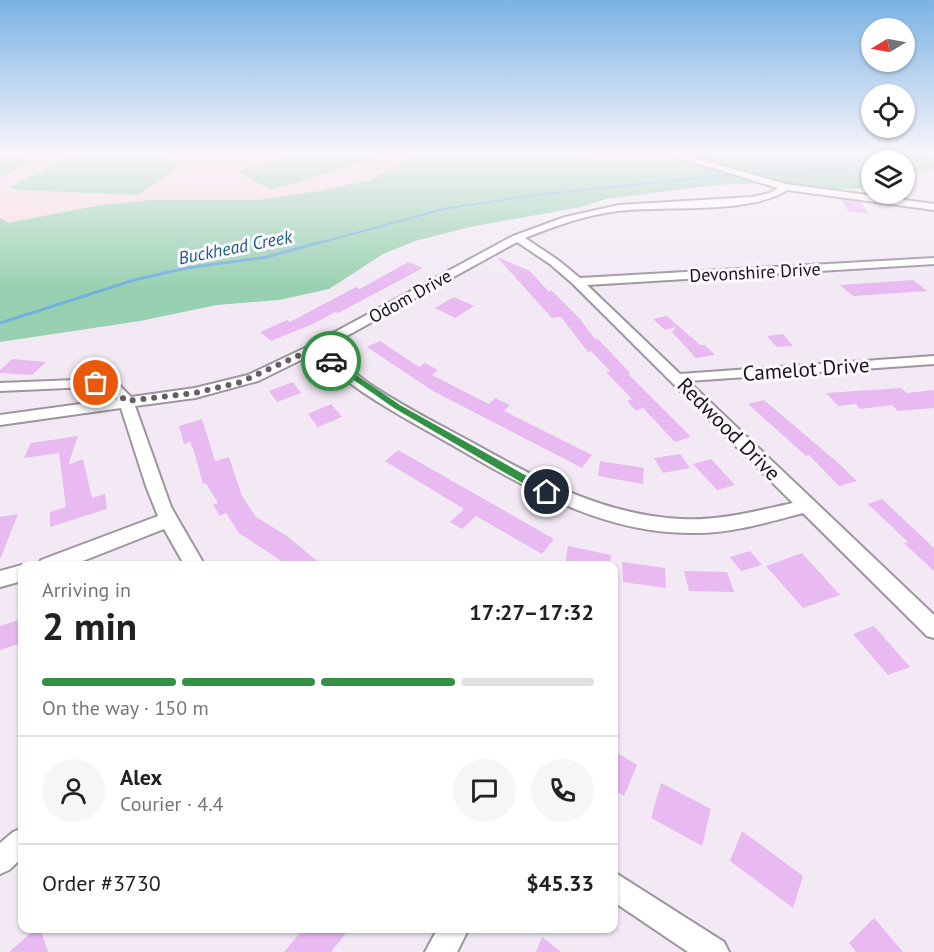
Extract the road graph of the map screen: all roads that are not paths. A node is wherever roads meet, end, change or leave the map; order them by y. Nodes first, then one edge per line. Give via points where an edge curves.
1 (759, 198) edge
2 (870, 198) edge
3 (934, 207) edge
4 (517, 238) junction
5 (934, 261) edge
6 (577, 282) junction
7 (315, 348) junction
8 (934, 360) edge
9 (677, 378) junction
10 (0, 387) edge
11 (126, 401) junction
12 (0, 420) edge
13 (806, 506) junction
14 (167, 520) junction
15 (61, 561) edge
16 (192, 561) edge
17 (18, 574) edge
18 (0, 579) edge
19 (934, 629) edge
20 (18, 844) edge
21 (0, 861) edge
22 (618, 889) edge
23 (452, 933) edge
24 (440, 952) edge
25 (714, 952) edge

1 - 4 street, Odom Drive via 602,211
2 - 3 street
4 - 6 street, Redwood Drive
4 - 7 street, Odom Drive
5 - 6 street, Devonshire Drive
6 - 9 street, Redwood Drive
7 - 11 street, Odom Drive via 241,382 195,393
7 - 13 street via 368,389 547,492 593,511 652,524 690,526 731,524
8 - 9 street, Camelot Drive
9 - 13 street, Redwood Drive
10 - 11 street via 96,383 109,385
11 - 12 street, Odom Drive
11 - 14 street
13 - 19 street, Redwood Drive
14 - 15 street
14 - 16 street
17 - 18 street
20 - 21 street
22 - 25 street
23 - 24 street

